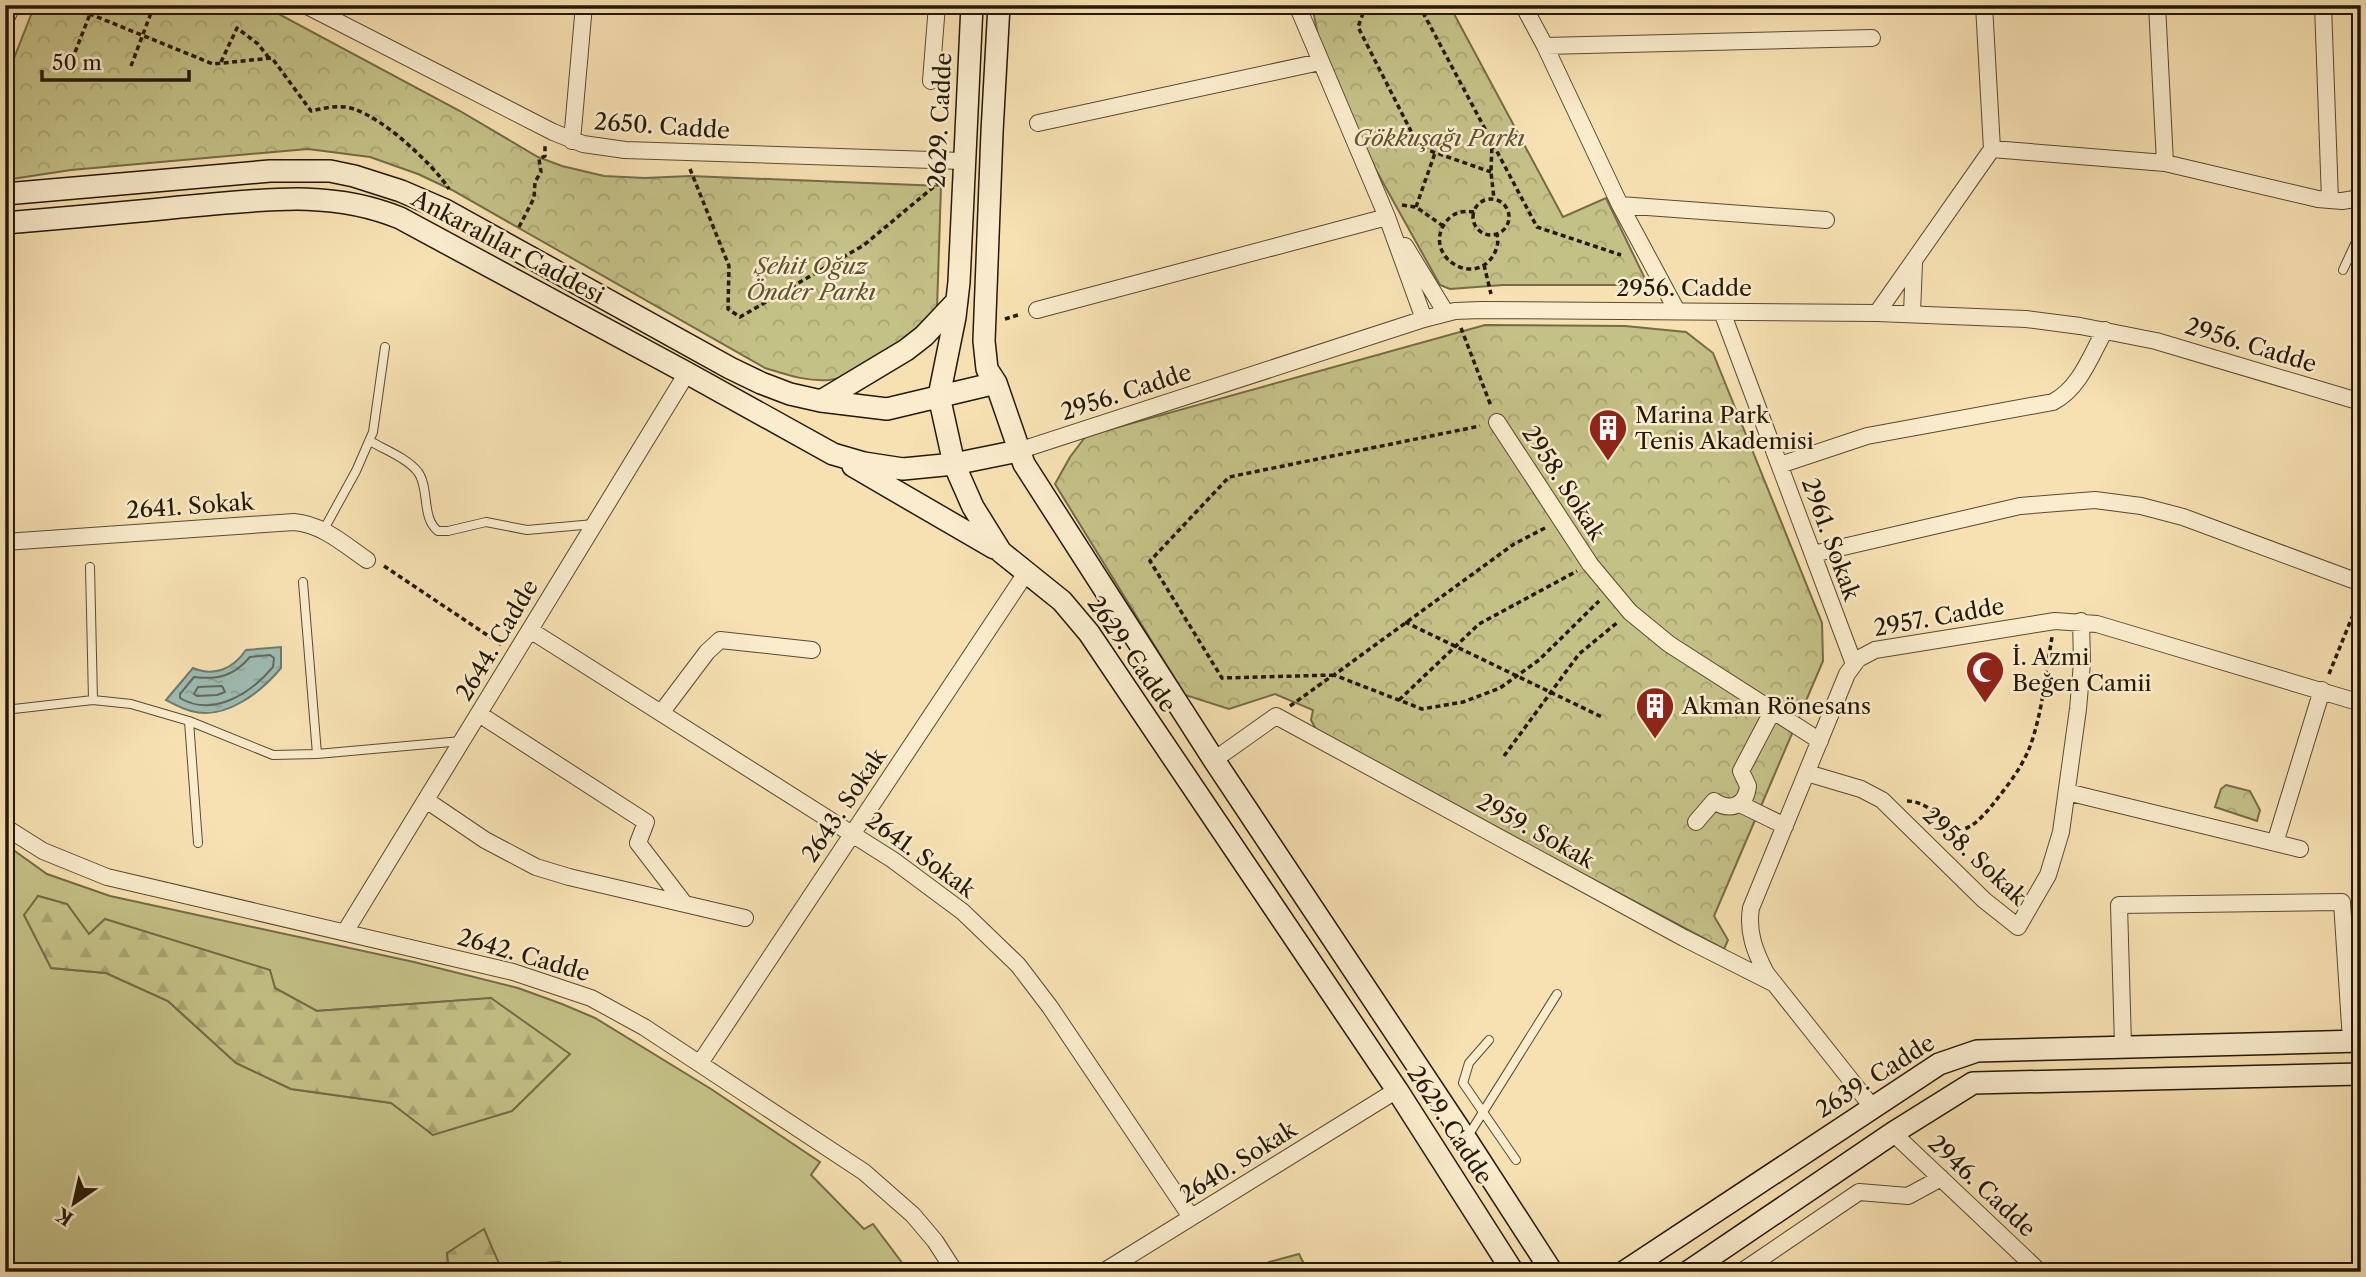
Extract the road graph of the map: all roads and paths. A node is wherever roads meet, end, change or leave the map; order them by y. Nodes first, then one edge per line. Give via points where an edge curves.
1 (13, 5) edge
2 (87, 5) edge
3 (154, 5) edge
4 (305, 5) edge
5 (584, 5) edge
6 (937, 5) edge
7 (972, 5) edge
8 (999, 5) edge
9 (1297, 5) edge
10 (1366, 5) edge
11 (1419, 5) edge
12 (1522, 5) edge
13 (1984, 5) edge
14 (2157, 5) edge
15 (2323, 5) edge
16 (90, 14) junction
17 (5, 20) edge
18 (143, 36) junction
19 (1872, 38) dead end
20 (1545, 46) junction
21 (269, 58) junction
22 (72, 60) dead end
23 (221, 62) junction
24 (1320, 62) junction
25 (131, 66) dead end
26 (931, 81) dead end
27 (1038, 123) dead end
28 (553, 132) junction
29 (572, 141) junction
30 (1492, 142) junction
31 (1992, 149) junction
32 (684, 153) junction
33 (1435, 153) junction
34 (964, 162) junction
35 (2165, 163) junction
36 (1491, 172) junction
37 (5, 194) edge
38 (2361, 198) edge
39 (1494, 199) junction
40 (2330, 200) junction
41 (1381, 202) junction
42 (1620, 205) junction
43 (1416, 207) junction
44 (1474, 212) junction
45 (459, 217) junction
46 (1387, 218) junction
47 (1826, 220) dead end
48 (5, 223) edge
49 (1443, 226) junction
50 (2361, 231) edge
51 (1497, 235) junction
52 (509, 246) junction
53 (1621, 255) dead end
54 (1914, 262) junction
55 (1484, 265) junction
56 (2343, 270) dead end
57 (957, 301) junction
58 (1037, 310) joint
59 (1495, 310) junction
60 (1677, 311) junction
61 (1451, 312) junction
62 (1722, 312) junction
63 (1877, 313) junction
64 (1912, 313) junction
65 (1424, 319) junction
66 (984, 326) junction
67 (2105, 330) junction
68 (385, 347) dead end
69 (687, 373) junction
70 (996, 383) junction
71 (939, 396) junction
72 (821, 401) junction
73 (2361, 402) edge
74 (1497, 422) junction
75 (370, 442) junction
76 (1018, 451) junction
77 (832, 454) junction
78 (954, 464) junction
79 (1780, 465) junction
80 (1559, 520) junction
81 (594, 524) junction
82 (323, 531) junction
83 (5, 542) edge
84 (1002, 552) junction
85 (1812, 554) junction
86 (367, 560) joint
87 (1590, 564) junction
88 (90, 567) dead end
89 (1026, 573) junction
90 (303, 582) dead end
91 (2361, 583) edge
92 (1610, 590) junction
93 (2361, 595) edge
94 (1630, 612) junction
95 (2055, 621) junction
96 (2081, 621) junction
97 (1405, 622) junction
98 (530, 630) junction
99 (1455, 646) junction
100 (812, 650) dead end
101 (515, 654) junction
102 (1854, 664) junction
103 (1334, 675) junction
104 (1517, 676) junction
105 (2322, 690) junction
106 (1551, 692) junction
107 (93, 700) junction
108 (1399, 701) junction
109 (2361, 702) edge
110 (5, 710) edge
111 (1773, 710) junction
112 (479, 713) junction
113 (661, 713) junction
114 (1276, 716) junction
115 (1604, 718) dead end
116 (189, 721) junction
117 (462, 741) junction
118 (1820, 741) junction
119 (317, 754) junction
120 (1504, 756) dead end
121 (1214, 760) junction
122 (1807, 773) junction
123 (2067, 792) junction
124 (426, 800) junction
125 (1740, 804) junction
126 (1892, 808) junction
127 (1696, 822) dead end
128 (1785, 826) junction
129 (5, 827) edge
130 (853, 834) junction
131 (198, 842) dead end
132 (2276, 843) junction
133 (2300, 849) dead end
134 (684, 903) junction
135 (745, 918) dead end
136 (345, 932) junction
137 (1775, 984) junction
138 (1557, 993) dead end
139 (1489, 1040) dead end
140 (2356, 1041) edge
141 (2123, 1045) junction
142 (700, 1063) junction
143 (2361, 1074) edge
144 (1397, 1090) junction
145 (1873, 1108) junction
146 (1483, 1112) junction
147 (1893, 1133) junction
148 (1466, 1139) junction
149 (1516, 1160) dead end
150 (1941, 1178) junction
151 (1191, 1217) junction
152 (1690, 1271) edge
153 (955, 1272) edge
154 (1103, 1272) edge
155 (1513, 1272) edge
156 (1552, 1272) edge
157 (1624, 1272) edge
158 (1741, 1272) edge
159 (2040, 1272) edge

1 - 17 street
2 - 16 path
3 - 18 path
4 - 28 street, 2650. Cadde
5 - 29 street
6 - 26 street
7 - 34 main road, 2629. Cadde
8 - 66 main road, 2629. Cadde
9 - 24 street
10 - 33 path via 1358,27 1419,147
11 - 30 path
12 - 20 street
13 - 31 street
14 - 35 street
15 - 40 street
16 - 18 path
16 - 22 path
18 - 23 path via 213,64
18 - 25 path
19 - 20 street
20 - 42 street
21 - 23 path
21 - 23 path via 237,28
21 - 45 path via 311,110 354,109 412,148 445,183
24 - 27 street
24 - 41 street
28 - 29 street, 2650. Cadde
28 - 52 path via 545,156 539,159 541,172 534,198
29 - 32 street, 2650. Cadde via 611,149
30 - 36 path
30 - 53 path via 1537,227
31 - 35 street
31 - 54 street
32 - 34 street, 2650. Cadde
32 - 34 path via 729,266 728,309 740,317 864,245
33 - 36 path
33 - 43 path
34 - 57 main road, 2629. Cadde
35 - 40 street
36 - 39 path
37 - 45 main road, Ankaralılar Caddesi via 303,170 378,182
38 - 40 street
39 - 44 path via 1482,201
39 - 51 path via 1510,216 1507,228
41 - 43 path
41 - 46 street
42 - 47 street
42 - 60 street
43 - 49 path
44 - 49 path via 1456,213
44 - 51 path via 1479,231
45 - 52 main road, Ankaralılar Caddesi
46 - 58 street
46 - 61 street
46 - 65 street
48 - 69 main road, Ankaralılar Caddesi via 280,198 345,201 377,208
49 - 55 path via 1440,244 1448,261 1465,270
50 - 56 lane
51 - 55 path via 1496,250
52 - 72 main road, Ankaralılar Caddesi via 730,368 770,387
54 - 63 street
54 - 64 street
55 - 59 path
57 - 71 main road, 2629. Cadde
57 - 72 main road via 906,350
58 - 66 path
59 - 60 street, 2956. Cadde
59 - 61 street, 2956. Cadde
60 - 62 street, 2956. Cadde
61 - 65 street, 2956. Cadde
61 - 74 path, 2958. Sokak
62 - 63 street, 2956. Cadde
62 - 79 street, 2961. Sokak
63 - 64 street, 2956. Cadde
64 - 67 street, 2956. Cadde via 2026,318
65 - 76 street, 2956. Cadde
66 - 70 main road, 2629. Cadde via 987,369
67 - 73 street, 2956. Cadde via 2165,343
67 - 79 street via 2072,388 2053,402 1867,436
68 - 75 lane
69 - 77 main road, Ankaralılar Caddesi
69 - 81 street, 2644. Cadde
70 - 71 main road, Ankaralılar Caddesi
70 - 76 main road, 2629. Cadde
71 - 72 main road, Ankaralılar Caddesi via 887,409
71 - 78 main road, 2629. Cadde
74 - 80 street, 2958. Sokak
74 - 103 path via 1229,477 1150,561 1222,678
75 - 81 lane via 416,471 431,523 438,531 486,522 527,530
75 - 82 lane
76 - 78 main road, Ankaralılar Caddesi
76 - 121 main road, 2629. Cadde
77 - 78 main road, Ankaralılar Caddesi via 903,469
77 - 84 main road
78 - 84 main road, 2629. Cadde
79 - 85 street, 2961. Sokak
80 - 87 street, 2958. Sokak
80 - 97 path via 1514,544
81 - 98 street, 2644. Cadde
82 - 83 street, 2641. Sokak via 294,522
82 - 86 street, 2641. Sokak
84 - 89 main road, 2629. Cadde
85 - 91 street via 2020,506 2095,500 2141,506 2202,523
85 - 102 street, 2961. Sokak
86 - 101 path via 374,559
87 - 92 street, 2958. Sokak
87 - 99 path via 1479,624
88 - 107 lane
89 - 130 street, 2643. Sokak
89 - 144 main road, 2629. Cadde via 1062,601 1089,633
90 - 119 lane
92 - 94 street, 2958. Sokak
92 - 104 path
93 - 105 path
94 - 106 path via 1579,654
94 - 111 street, 2958. Sokak via 1670,644
95 - 96 street, 2957. Cadde
95 - 102 street, 2957. Cadde via 1875,650
95 - 126 path via 2029,750 1983,816 1973,825 1955,830 1918,801
96 - 105 street, 2957. Cadde
96 - 123 street, 2958. Sokak via 2081,677
97 - 99 path
97 - 103 path
98 - 101 street, 2644. Cadde
98 - 113 street, 2641. Sokak
99 - 104 path
99 - 108 path
100 - 113 street via 720,640
101 - 112 street, 2644. Cadde
102 - 118 street, 2957. Cadde
103 - 108 path
103 - 114 path
104 - 106 path
104 - 108 path via 1463,702 1422,709
105 - 109 street, 2957. Cadde
105 - 132 street
106 - 115 path
106 - 120 path
107 - 110 lane
107 - 116 lane via 145,707
111 - 118 street, 2958. Sokak
111 - 125 street via 1741,771 1748,791
112 - 117 street, 2644. Cadde
112 - 134 street via 646,822 638,843
113 - 130 street, 2641. Sokak
114 - 121 street
114 - 137 street, 2959. Sokak
116 - 119 lane via 267,754
116 - 131 lane
117 - 119 lane
117 - 124 street, 2644. Cadde
118 - 122 street, 2957. Cadde
121 - 148 main road, 2629. Cadde
122 - 126 street, 2958. Sokak via 1861,789
122 - 128 street, 2957. Cadde
123 - 126 street, 2958. Sokak via 2056,854 2018,927 1963,880
123 - 132 street
124 - 134 street via 536,867
124 - 136 street, 2644. Cadde
125 - 127 street via 1726,807 1714,801
125 - 128 street
128 - 137 street, 2957. Cadde via 1749,917 1756,952
129 - 136 street, 2642. Cadde via 43,851 107,877
130 - 142 street, 2643. Sokak
130 - 151 street, 2641. Sokak via 940,894 1018,965
132 - 133 street
134 - 135 street
136 - 142 street, 2642. Cadde via 567,988 618,1011
137 - 145 street, 2957. Cadde
138 - 146 lane
139 - 146 lane via 1469,1063 1464,1083
140 - 141 main road, 2639. Cadde
140 - 141 street via 2342,902 2119,905
141 - 145 main road, 2639. Cadde via 1967,1053 1939,1064
142 - 153 street, 2642. Cadde via 873,1179 913,1215
143 - 147 main road via 1979,1082
144 - 151 street, 2640. Sokak
144 - 155 main road, 2629. Cadde
145 - 147 main road
145 - 157 main road, 2639. Cadde
146 - 148 lane
146 - 149 lane
147 - 150 street, 2946. Cadde
147 - 152 main road
148 - 156 main road, 2629. Cadde
150 - 158 street via 1908,1196 1859,1192
150 - 159 street, 2946. Cadde
151 - 154 street, 2640. Sokak

